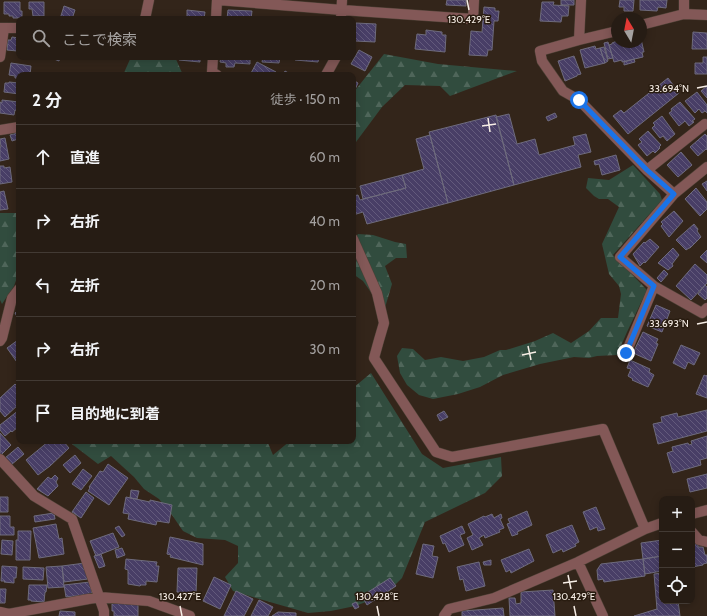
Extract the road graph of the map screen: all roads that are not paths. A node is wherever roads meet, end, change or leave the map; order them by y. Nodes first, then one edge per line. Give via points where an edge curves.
1 (149, 0) edge
2 (218, 0) edge
3 (474, 0) edge
4 (581, 0) edge
5 (684, 0) edge
6 (342, 10) edge
7 (684, 14) junction
8 (707, 15) edge
9 (146, 16) edge
10 (216, 16) edge
11 (647, 23) edge
12 (2, 28) edge
13 (16, 28) edge
14 (611, 32) edge
15 (579, 40) junction
16 (0, 58) edge
17 (213, 60) edge
18 (334, 60) edge
19 (212, 72) edge
20 (328, 72) edge
21 (705, 124) dead end
22 (16, 127) edge
23 (0, 130) edge
24 (707, 167) edge
25 (647, 170) junction
26 (674, 194) junction
27 (356, 246) edge
28 (654, 286) junction
29 (16, 293) edge
30 (707, 308) edge
31 (0, 341) edge
32 (626, 353) dead end
33 (0, 460) edge
34 (707, 510) edge
35 (695, 513) edge
36 (659, 524) edge
37 (645, 529) junction
38 (695, 535) edge
39 (707, 542) edge
40 (578, 562) junction
41 (99, 597) junction
42 (0, 612) edge
43 (104, 616) edge
44 (190, 616) edge
45 (444, 616) edge
46 (603, 616) edge

1 - 9 street
2 - 6 street
2 - 10 street
3 - 6 street via 473,19
4 - 15 street
5 - 7 street
7 - 8 street
7 - 11 street
12 - 13 street
12 - 16 street
14 - 15 street
15 - 25 street via 540,51 542,61 563,91 579,100
17 - 19 street
18 - 20 street
21 - 25 street
22 - 23 street
24 - 26 street
25 - 26 street
26 - 28 street via 620,257
27 - 37 street via 377,293 384,323 374,358 436,452 452,457 603,429
28 - 30 street via 702,312
28 - 32 street
29 - 31 street via 12,298
33 - 41 street via 34,496 72,519
34 - 35 street
36 - 37 street
37 - 40 street
38 - 39 street via 699,540
40 - 45 street via 494,598 449,609
40 - 46 street
41 - 42 street via 9,614
41 - 43 street
41 - 44 street via 149,601

